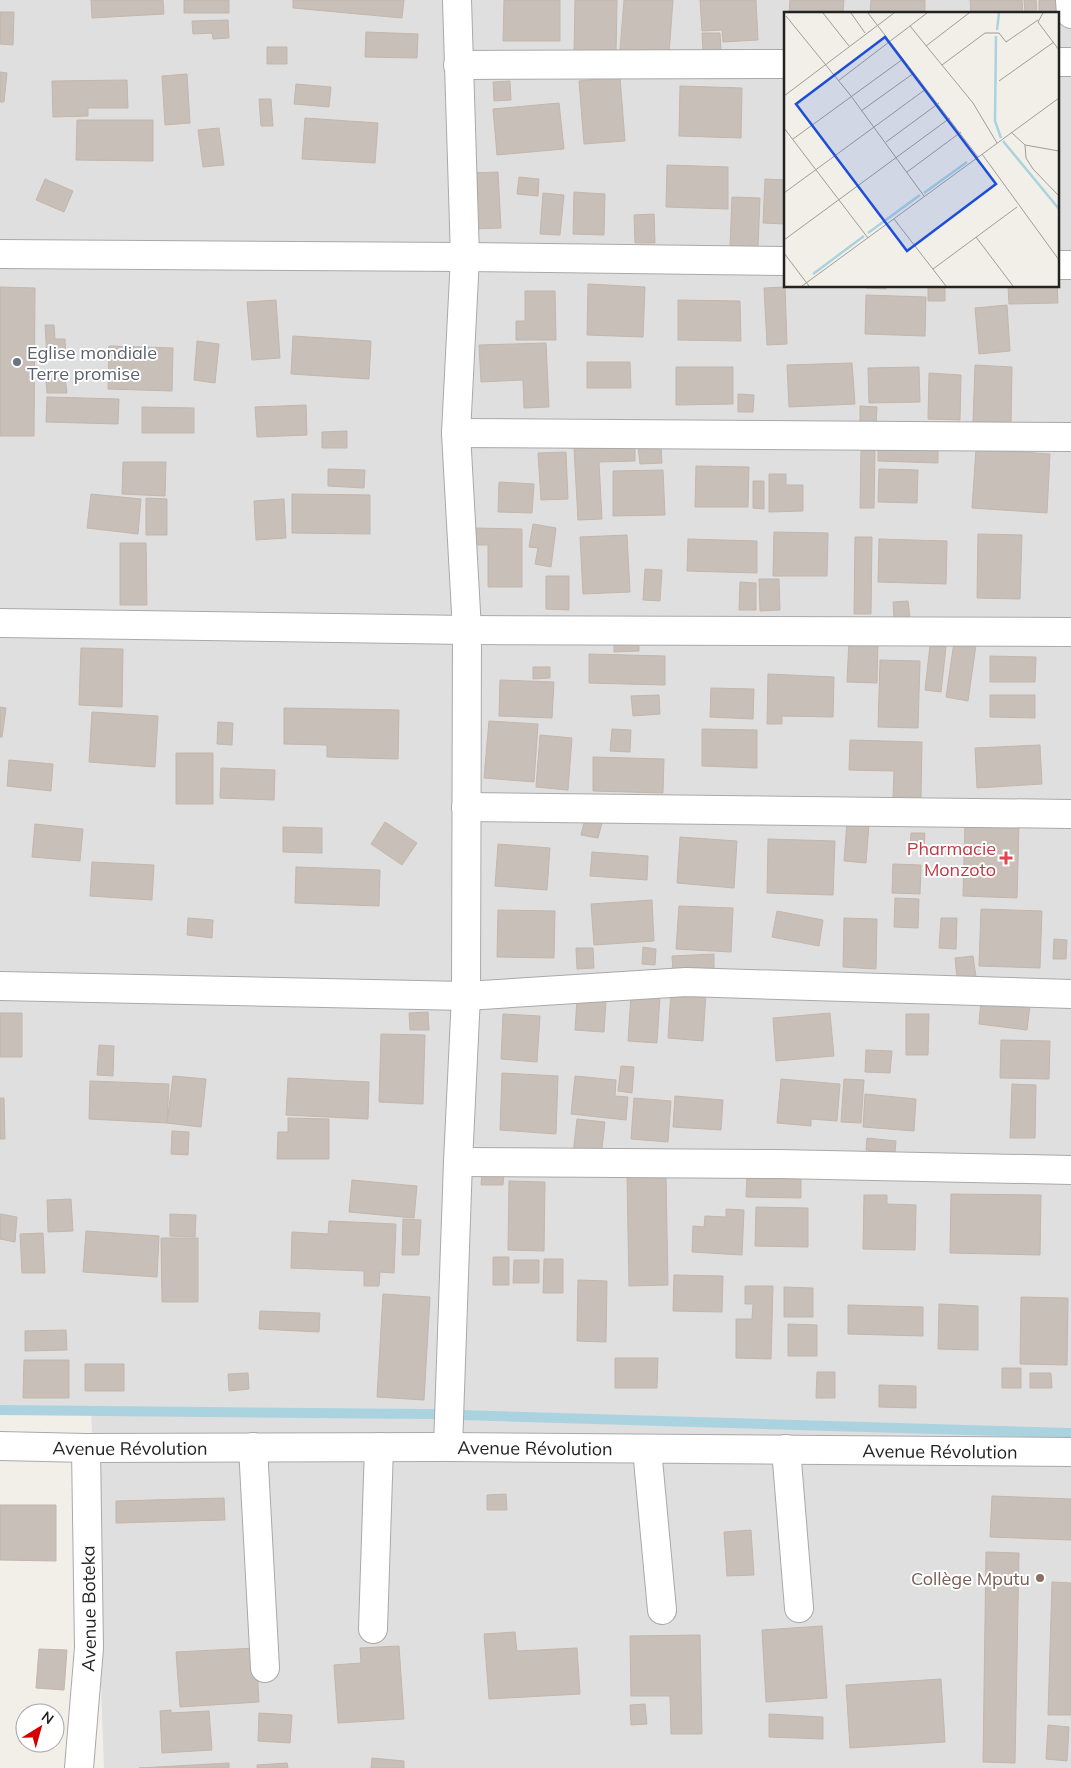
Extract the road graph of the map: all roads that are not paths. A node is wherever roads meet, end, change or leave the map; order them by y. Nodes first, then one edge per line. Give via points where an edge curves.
1 (457, 0) edge
2 (1070, 0) edge
3 (1071, 14) edge
4 (1058, 62) edge
5 (1071, 62) edge
6 (784, 64) edge
7 (458, 65) junction
8 (0, 254) edge
9 (465, 257) junction
10 (784, 262) edge
11 (1058, 265) edge
12 (1071, 265) edge
13 (456, 433) junction
14 (1071, 437) edge
15 (0, 623) edge
16 (467, 630) junction
17 (1071, 632) edge
18 (466, 807) junction
19 (1071, 814) edge
20 (0, 986) edge
21 (1071, 994) edge
22 (466, 996) junction
23 (458, 1162) junction
24 (1071, 1170) edge
25 (0, 1446) edge
26 (253, 1447) junction
27 (379, 1447) junction
28 (448, 1447) junction
29 (86, 1448) junction
30 (646, 1448) junction
31 (786, 1449) junction
32 (1071, 1452) edge
33 (799, 1608) dead end
34 (662, 1610) dead end
35 (373, 1629) dead end
36 (265, 1668) dead end
37 (79, 1768) edge

1 - 7 street
2 - 3 street
4 - 5 street
6 - 7 street
7 - 9 street
8 - 9 street
9 - 10 street
9 - 13 street
11 - 12 street
13 - 14 street
13 - 16 street
15 - 16 street
16 - 17 street
16 - 18 street
18 - 19 street
18 - 22 street
20 - 22 street
21 - 22 street via 686,982
22 - 23 street
23 - 24 street
23 - 28 street
25 - 29 street, Avenue Révolution
26 - 27 street, Avenue Révolution
26 - 29 street, Avenue Révolution
26 - 36 street
27 - 28 street, Avenue Révolution
27 - 35 street
28 - 30 street, Avenue Révolution
29 - 37 street, Avenue Boteka via 89,1648
30 - 31 street, Avenue Révolution
30 - 34 street
31 - 32 street, Avenue Révolution
31 - 33 street

